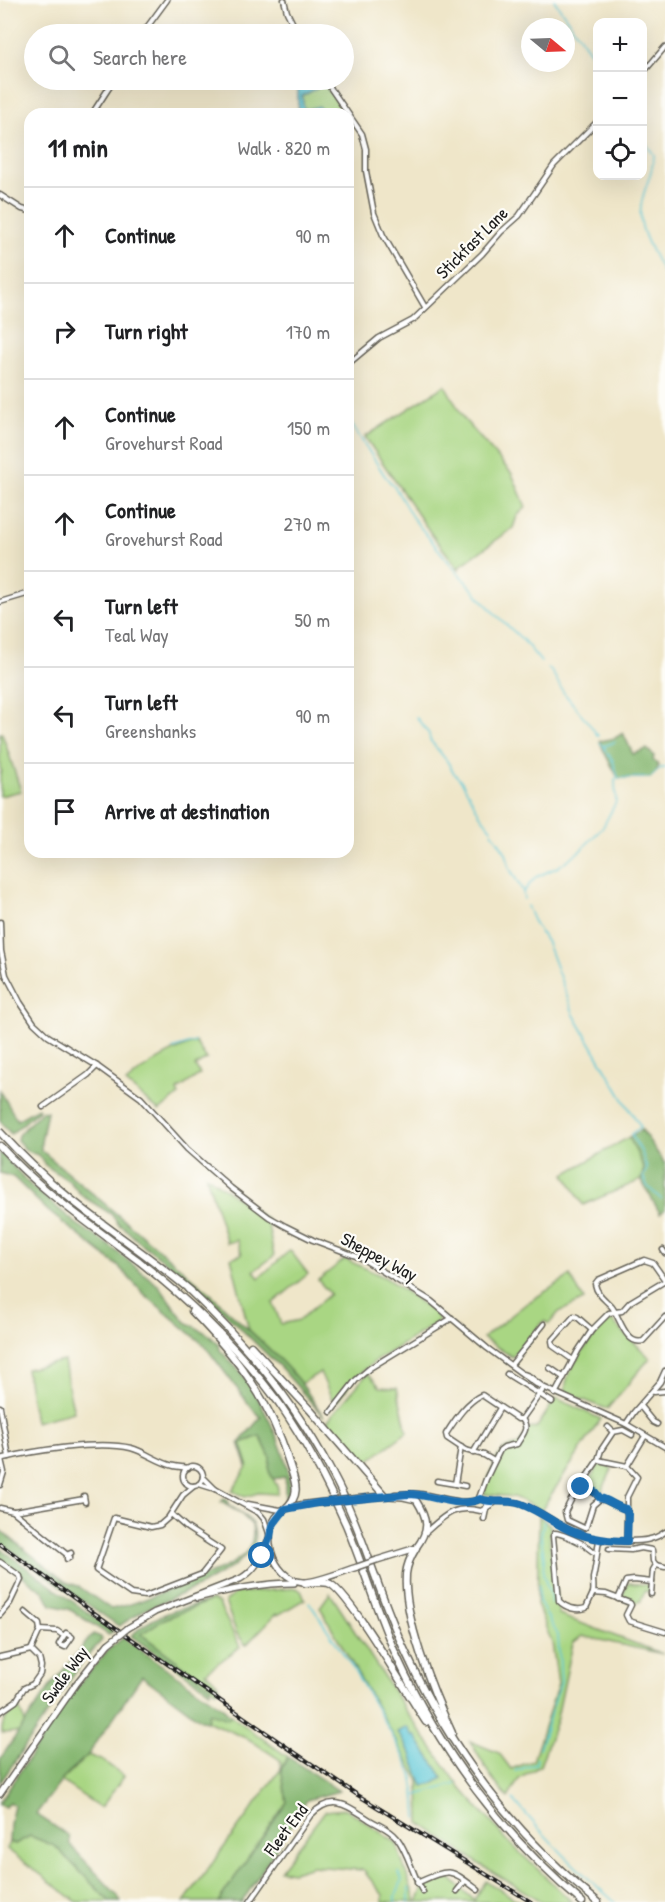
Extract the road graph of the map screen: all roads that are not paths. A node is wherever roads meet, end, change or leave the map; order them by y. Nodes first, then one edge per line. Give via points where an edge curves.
1 (167, 0) edge
2 (284, 0) edge
3 (149, 24) edge
4 (293, 24) edge
5 (665, 47) edge
6 (644, 72) edge
7 (108, 90) edge
8 (332, 90) edge
9 (96, 108) edge
10 (344, 108) edge
11 (354, 122) edge
12 (593, 125) edge
13 (0, 195) edge
14 (24, 210) edge
15 (425, 307) junction
16 (354, 359) edge
17 (24, 595) edge
18 (0, 602) edge
19 (0, 922) edge
20 (97, 1066) junction
21 (43, 1107) dead end
22 (0, 1132) edge
23 (0, 1146) edge
24 (665, 1280) edge
25 (188, 1288) junction
26 (182, 1297) junction
27 (615, 1312) junction
28 (665, 1317) edge
29 (452, 1318) junction
30 (544, 1324) dead end
31 (592, 1330) junction
32 (573, 1360) junction
33 (510, 1365) junction
34 (550, 1368) dead end
35 (665, 1371) edge
36 (507, 1374) dead end
37 (563, 1377) junction
38 (660, 1382) junction
39 (544, 1388) junction
40 (664, 1391) edge
41 (653, 1392) junction
42 (539, 1394) junction
43 (555, 1394) junction
44 (552, 1402) dead end
45 (640, 1406) junction
46 (0, 1407) edge
47 (500, 1408) junction
48 (331, 1412) dead end
49 (522, 1419) junction
50 (626, 1424) junction
51 (657, 1424) dead end
52 (608, 1427) dead end
53 (614, 1432) junction
54 (632, 1435) dead end
55 (645, 1436) junction
56 (665, 1447) edge
57 (461, 1448) junction
58 (473, 1453) junction
59 (9, 1457) junction
60 (0, 1459) edge
61 (598, 1460) junction
62 (494, 1461) junction
63 (174, 1466) junction
64 (627, 1466) junction
65 (188, 1468) junction
66 (203, 1476) junction
67 (185, 1480) junction
68 (437, 1481) dead end
69 (455, 1484) junction
70 (0, 1485) edge
71 (196, 1485) junction
72 (465, 1486) dead end
73 (581, 1487) junction
74 (215, 1489) junction
75 (483, 1490) junction
76 (384, 1495) junction
77 (183, 1496) junction
78 (600, 1498) junction
79 (85, 1499) dead end
80 (477, 1500) junction
81 (485, 1501) junction
82 (495, 1502) junction
83 (244, 1503) junction
84 (0, 1508) edge
85 (285, 1509) junction
86 (485, 1509) junction
87 (626, 1509) junction
88 (477, 1510) junction
89 (13, 1511) junction
90 (171, 1514) junction
91 (426, 1532) junction
92 (665, 1532) edge
93 (270, 1537) junction
94 (599, 1540) junction
95 (627, 1541) junction
96 (416, 1548) junction
97 (609, 1549) dead end
98 (596, 1553) junction
99 (69, 1556) dead end
100 (0, 1562) edge
101 (656, 1565) junction
102 (665, 1567) edge
103 (652, 1582) junction
104 (305, 1583) junction
105 (593, 1593) junction
106 (651, 1594) dead end
107 (618, 1599) junction
108 (180, 1602) junction
109 (25, 1612) dead end
110 (0, 1615) edge
111 (40, 1630) junction
112 (665, 1632) edge
113 (64, 1636) dead end
114 (31, 1650) junction
115 (0, 1657) edge
116 (0, 1712) edge
117 (462, 1754) junction
118 (457, 1763) junction
119 (0, 1794) edge
120 (465, 1881) junction
121 (417, 1883) junction
122 (478, 1890) dead end
123 (457, 1891) dead end
124 (423, 1892) dead end
125 (250, 1902) edge
126 (582, 1902) edge
127 (598, 1902) edge

1 - 3 street
2 - 4 street
5 - 6 street
7 - 9 street
8 - 10 street
11 - 15 street via 366,149 374,213
12 - 15 street, Stickfast Lane via 554,165 519,216
13 - 14 street
15 - 16 street, Stickfast Lane via 413,320 379,338
17 - 18 street
19 - 20 street, Sheppey Way via 6,975 28,1014 48,1036
20 - 21 street
20 - 29 street, Sheppey Way via 141,1098 202,1164 262,1211 304,1236 373,1265
22 - 25 highway via 67,1196
23 - 26 highway via 61,1204
24 - 27 street
24 - 27 street via 653,1263 646,1260 598,1280 595,1284 600,1296
25 - 76 highway via 255,1350
25 - 117 highway via 265,1369 319,1448 352,1516 405,1652
26 - 85 highway via 246,1372 271,1414 295,1485 295,1497
26 - 118 highway via 259,1377 312,1456 347,1528 398,1659
27 - 28 street via 621,1327 640,1343
27 - 31 street
29 - 33 street, Sheppey Way
29 - 48 street via 370,1368
30 - 33 street
31 - 32 street
31 - 32 street via 574,1316 552,1341 553,1346
32 - 37 street
33 - 39 street, Sheppey Way
34 - 37 street
35 - 38 street
36 - 42 street
37 - 43 street
38 - 40 street
38 - 41 street
39 - 42 street
39 - 43 street
40 - 41 street
41 - 45 street
42 - 44 street
42 - 49 street
43 - 50 street
45 - 50 street
45 - 51 street
46 - 59 street
47 - 49 street
47 - 57 street via 482,1395 466,1407 446,1434
47 - 58 street
49 - 62 street via 527,1428 517,1444 504,1447
50 - 55 street
52 - 53 street
53 - 54 street via 623,1430
53 - 61 street
55 - 56 street
55 - 64 street
57 - 58 street
57 - 69 street
58 - 62 street
59 - 60 street
59 - 63 street via 115,1445 138,1450
60 - 70 street via 4,1472
61 - 64 street
61 - 73 street
62 - 75 street
63 - 65 street
63 - 67 street
64 - 87 street via 637,1477
65 - 66 street via 199,1468
65 - 67 street
66 - 71 street
66 - 74 street
67 - 71 street
67 - 77 street
68 - 69 street
69 - 72 street
71 - 74 street
71 - 77 street
73 - 78 street
73 - 78 street via 566,1509 567,1520 586,1527
74 - 83 street
75 - 80 street
75 - 81 street
76 - 80 street via 418,1494 464,1503
76 - 85 main road, bridge
76 - 91 main road via 416,1500 425,1516
77 - 90 street
78 - 87 street
79 - 89 street
80 - 81 street
80 - 88 street
81 - 82 street
81 - 86 street
82 - 86 street
82 - 94 street via 524,1505 576,1533
83 - 85 street
83 - 93 street via 264,1519
84 - 89 street
85 - 93 main road, Swale Way via 272,1526
86 - 88 street
86 - 88 street via 484,1519
87 - 95 street
88 - 91 street via 463,1508 450,1512
89 - 99 street
90 - 90 street via 154,1527 114,1518 96,1570 138,1596 202,1574 220,1550
91 - 96 main road
92 - 95 street via 650,1540
93 - 104 main road via 276,1566 292,1580
93 - 108 main road, Swale Way via 251,1572
94 - 95 street
94 - 98 street
96 - 104 main road, Swale Way, bridge
96 - 117 highway via 406,1571 410,1610 430,1680
97 - 101 street via 652,1550
98 - 105 street
98 - 105 street via 564,1534 553,1536 559,1601 581,1610
100 - 110 street via 21,1579
101 - 102 street
101 - 103 street
103 - 106 street
103 - 107 street via 626,1581
104 - 108 main road, Swale Way via 269,1584
104 - 118 highway via 327,1582 338,1590 375,1638 447,1754
105 - 107 street
107 - 112 street via 630,1603 626,1615 629,1621
108 - 119 main road, Swale Way, bridge via 128,1628 100,1652
109 - 111 street via 39,1624
111 - 113 street
111 - 114 street
114 - 115 street
114 - 116 street via 39,1658 40,1674 16,1701
117 - 127 highway via 527,1836
118 - 126 highway via 507,1828
120 - 121 street via 446,1871
120 - 122 street
120 - 123 street
121 - 124 street, Fleet End
121 - 125 street, Fleet End via 391,1831 347,1805 328,1804 310,1816

